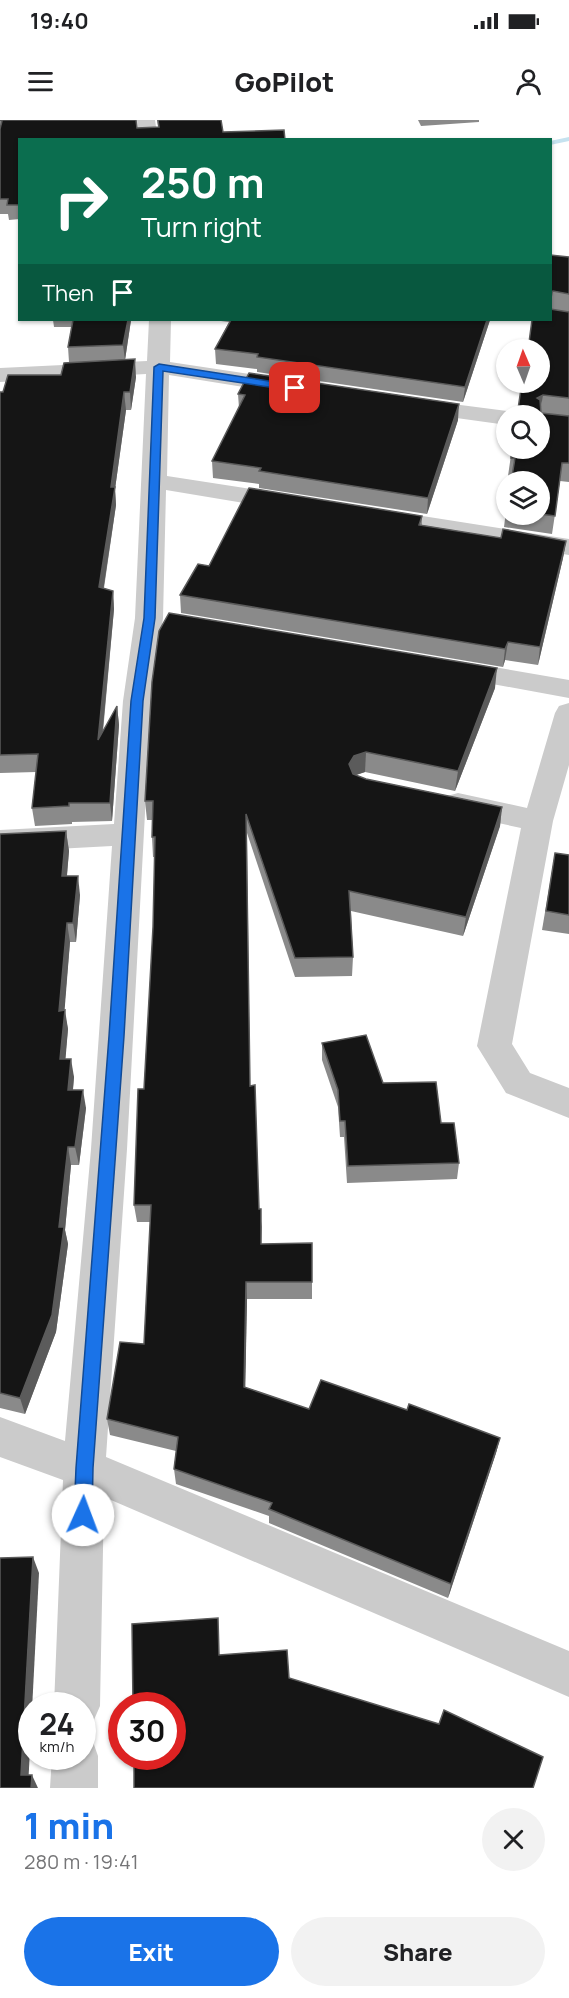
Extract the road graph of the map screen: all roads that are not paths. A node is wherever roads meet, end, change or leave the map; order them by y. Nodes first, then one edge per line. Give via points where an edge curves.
1 (146, 120) edge
2 (149, 138) edge
3 (160, 321) edge
4 (159, 367) junction
5 (0, 375) edge
6 (307, 389) edge
7 (398, 403) edge
8 (496, 416) edge
9 (154, 481) junction
10 (315, 507) edge
11 (350, 512) edge
12 (569, 547) edge
13 (427, 665) edge
14 (568, 699) edge
15 (434, 799) edge
16 (538, 821) junction
17 (130, 834) junction
18 (0, 841) edge
19 (569, 1103) edge
20 (0, 1437) edge
21 (84, 1468) junction
22 (569, 1674) edge
23 (77, 1692) edge
24 (75, 1770) edge
25 (74, 1788) edge

1 - 2 street
3 - 4 street
4 - 5 street
4 - 6 street
4 - 9 street
7 - 8 street
9 - 10 street
9 - 17 street via 161,620 137,701
11 - 12 street
13 - 14 street
14 - 16 street
15 - 16 street
16 - 19 street via 494,1046 518,1083
17 - 18 street
17 - 21 street
20 - 21 street
21 - 22 street
21 - 23 street
24 - 25 street

